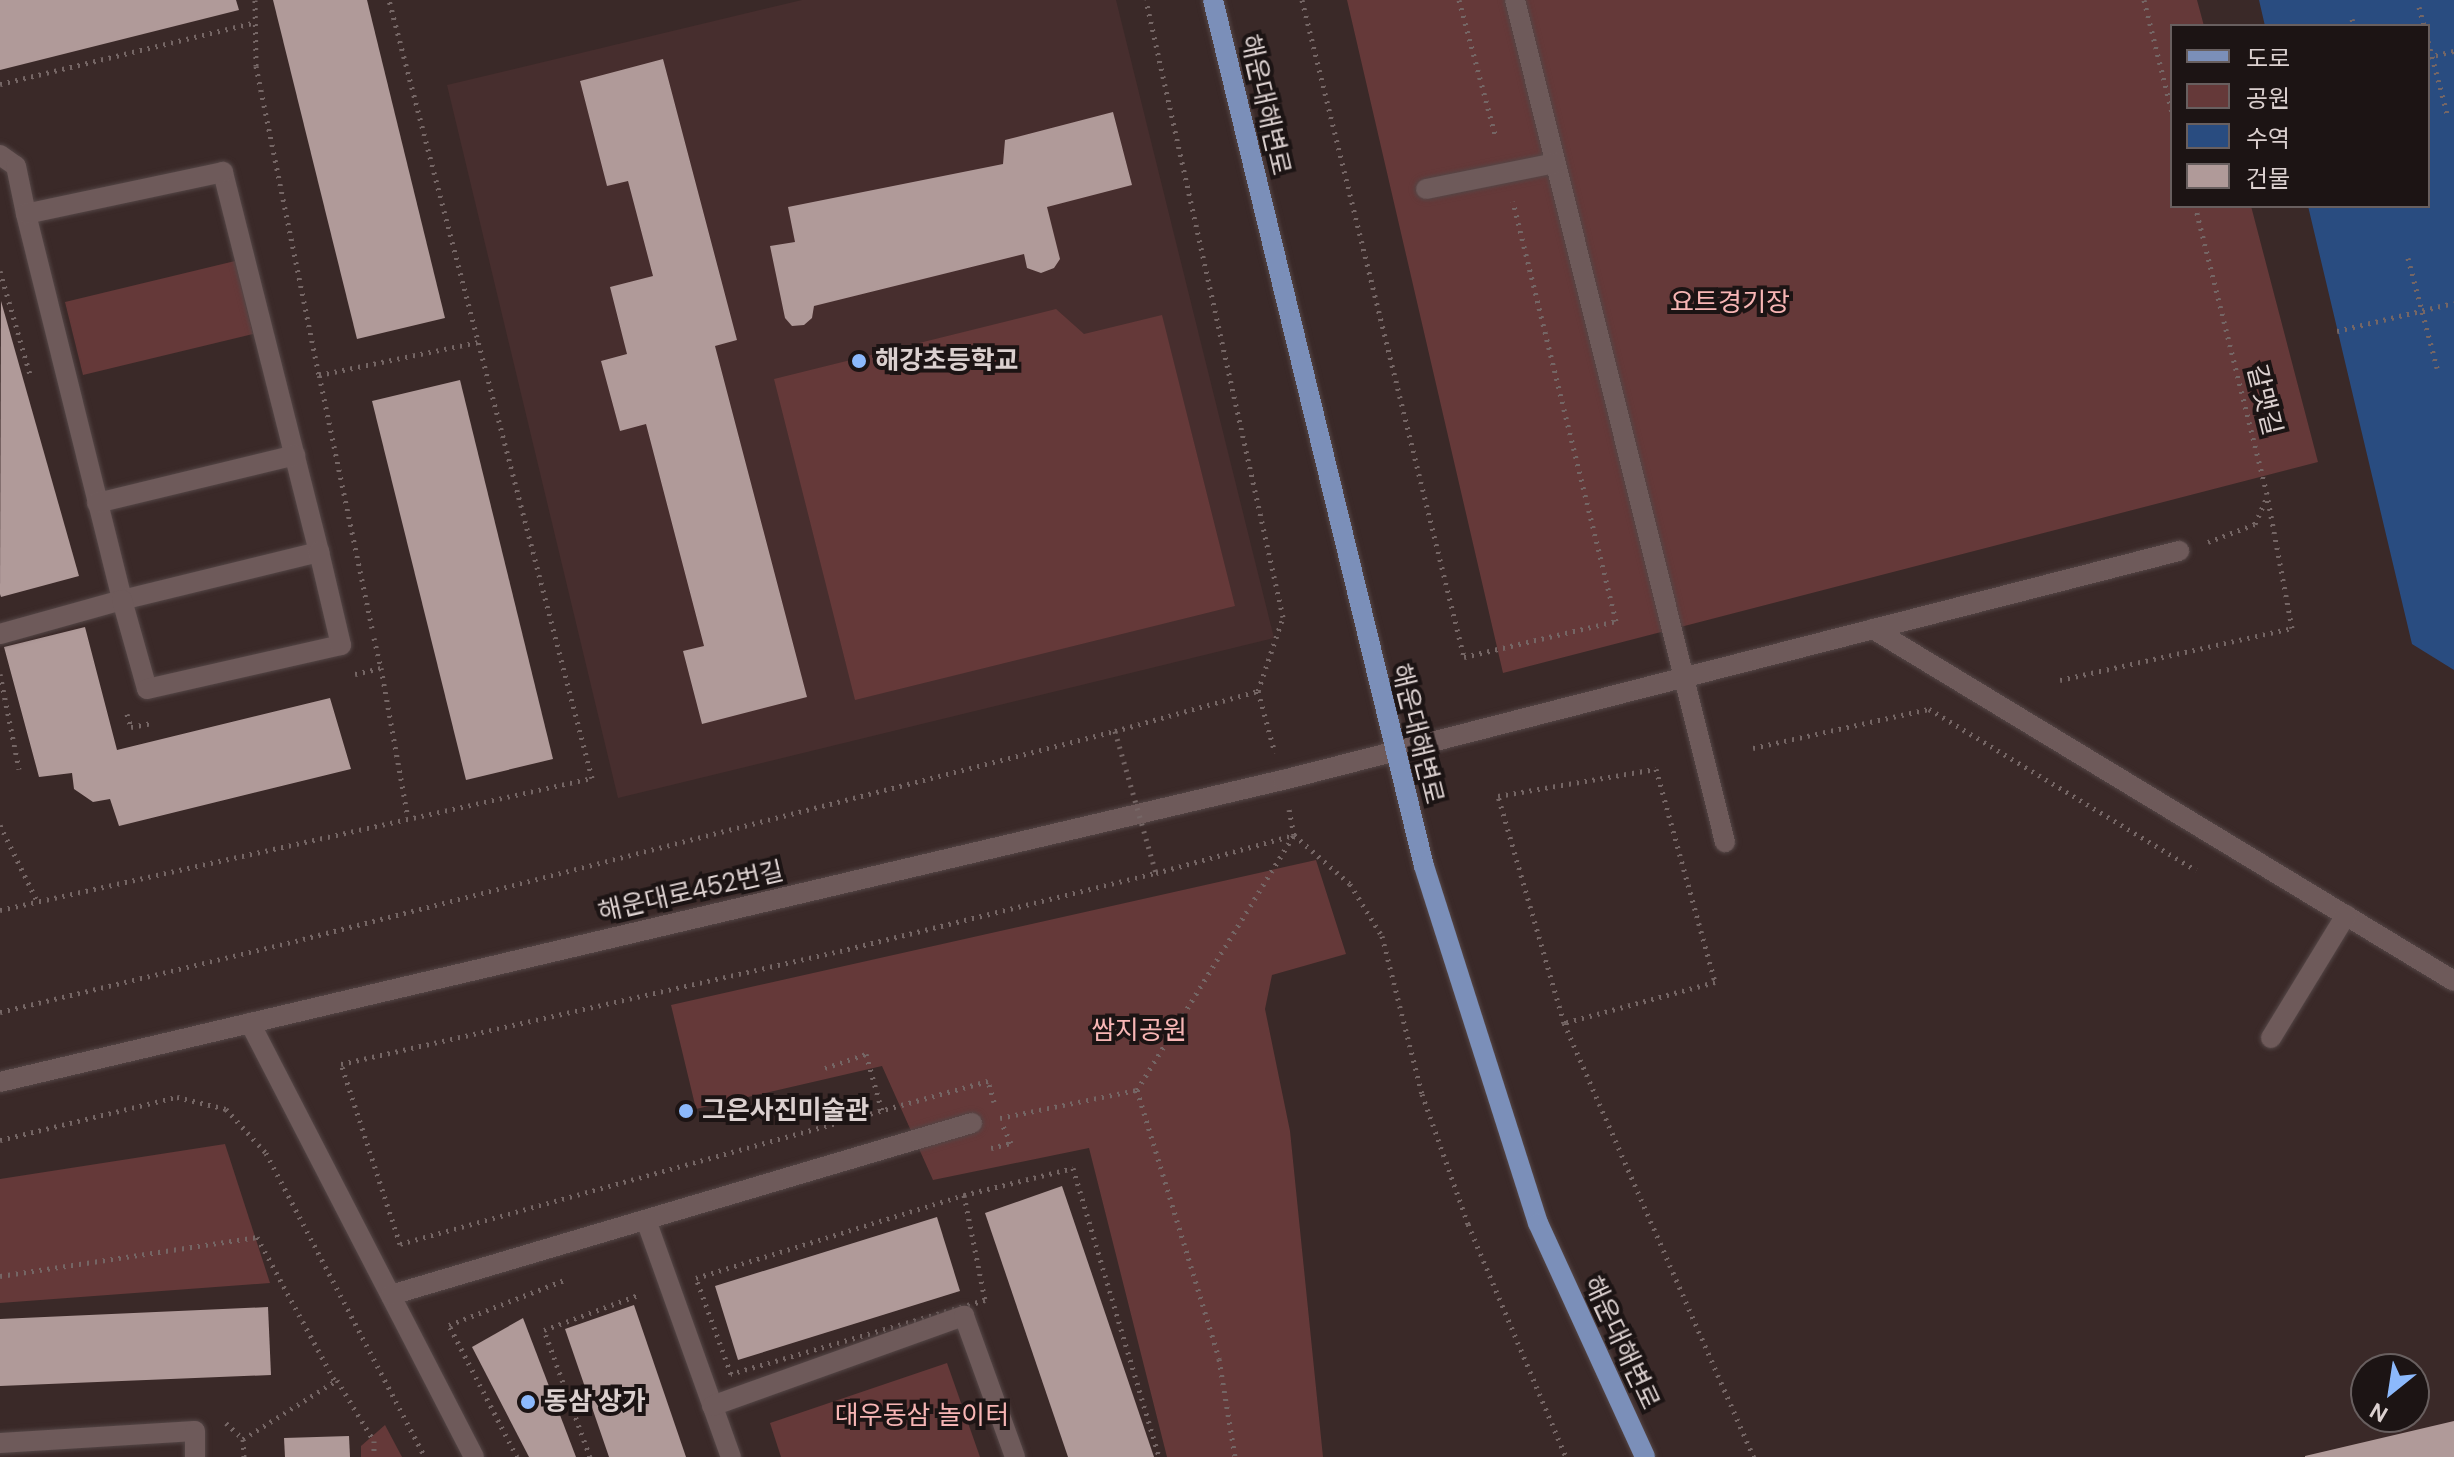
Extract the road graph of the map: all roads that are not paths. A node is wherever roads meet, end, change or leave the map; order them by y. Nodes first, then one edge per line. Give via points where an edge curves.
1 (1213, 0) edge
2 (1515, 0) edge
3 (0, 155) edge
4 (1555, 163) junction
5 (1426, 189) dead end
6 (26, 214) junction
7 (295, 455) junction
8 (97, 503) junction
9 (2179, 551) road end
10 (319, 552) junction
11 (122, 600) junction
12 (1873, 629) junction
13 (0, 634) edge
14 (1683, 677) junction
15 (1393, 753) junction
16 (1725, 842) dead end
17 (2346, 915) junction
18 (2454, 981) edge
19 (250, 1023) junction
20 (2271, 1038) dead end
21 (0, 1082) edge
22 (972, 1123) dead end
23 (646, 1220) junction
24 (391, 1295) junction
25 (712, 1406) junction
26 (0, 1443) edge
27 (195, 1457) edge
28 (474, 1457) edge
29 (731, 1457) edge
30 (1015, 1457) edge
31 (1645, 1457) edge

1 - 15 main road, 해운대해변로
2 - 4 street
3 - 6 street via 16,166
4 - 5 street
4 - 14 street
6 - 7 street via 223,172
6 - 8 street
7 - 8 street
7 - 10 street
8 - 11 street
9 - 12 street, 해운대로452번길
10 - 11 street
10 - 11 street via 341,645 147,689
11 - 13 street
12 - 14 street, 해운대로452번길
12 - 17 street
14 - 15 street, 해운대로452번길
14 - 16 street
15 - 19 street, 해운대로452번길
15 - 31 main road, 해운대해변로 via 1538,1223
17 - 18 street
17 - 20 street
19 - 21 street, 해운대로452번길
19 - 24 street
22 - 23 street
23 - 24 street
23 - 25 street
24 - 28 street
25 - 29 street
25 - 30 street via 964,1316
26 - 27 street via 195,1431

